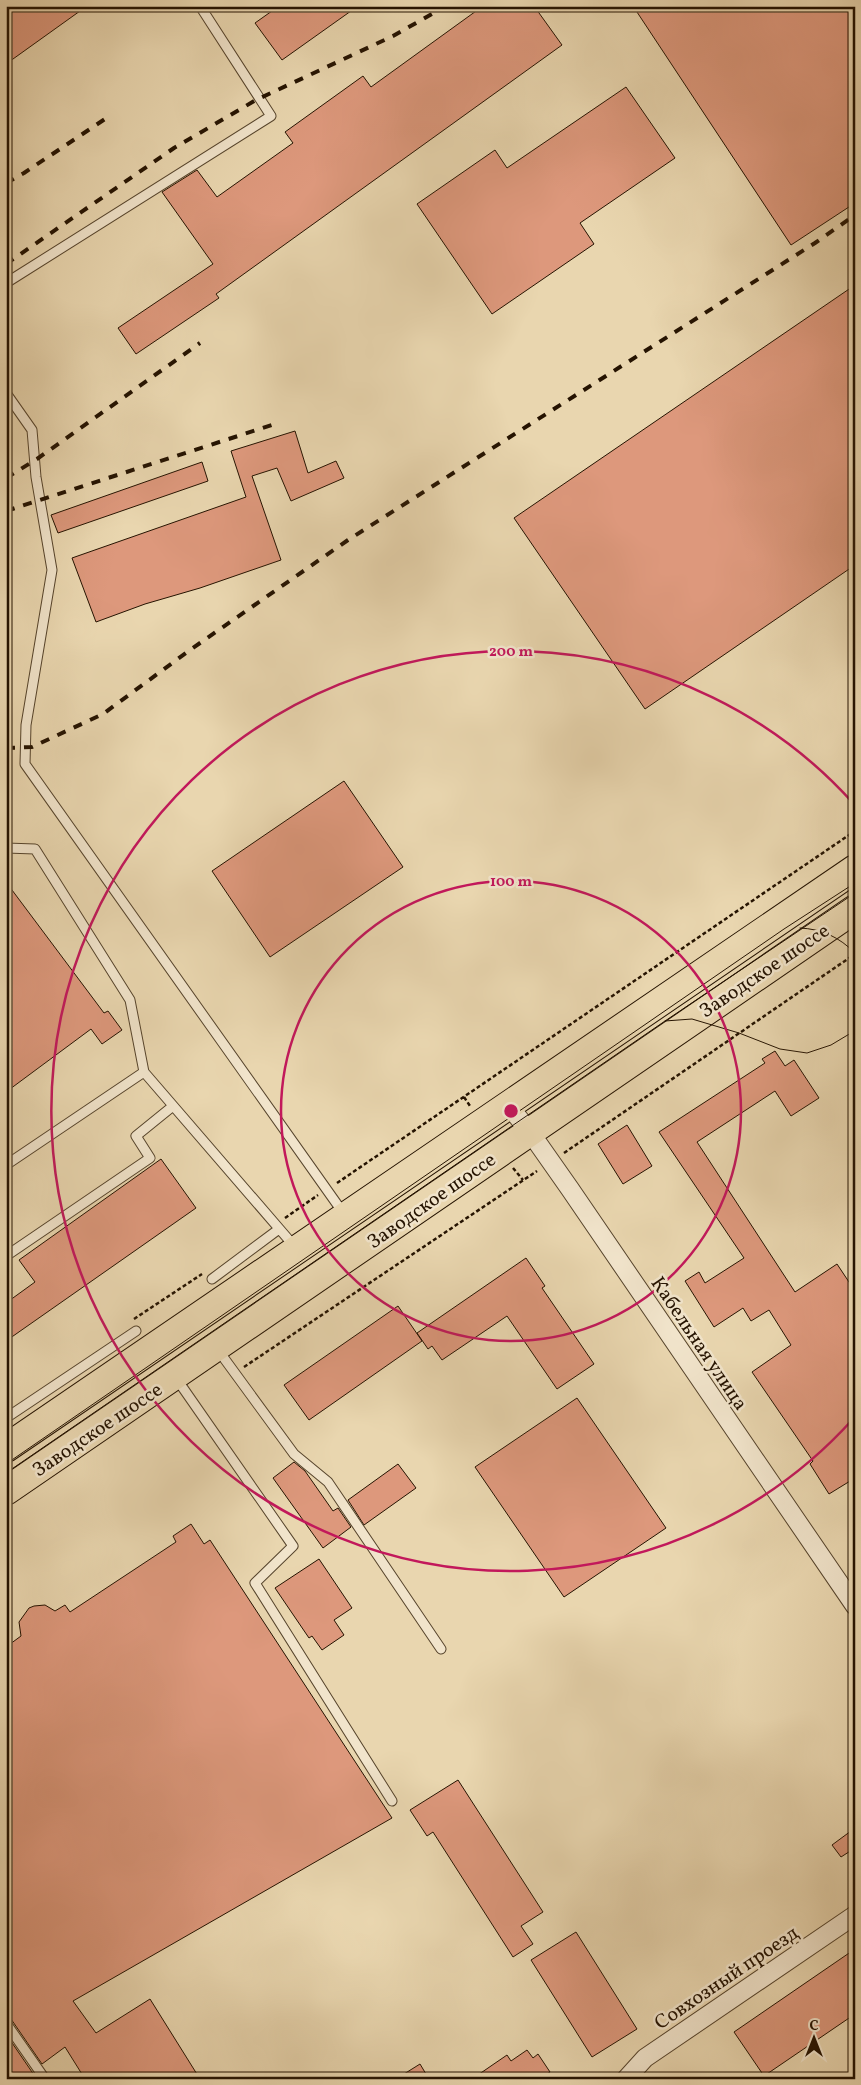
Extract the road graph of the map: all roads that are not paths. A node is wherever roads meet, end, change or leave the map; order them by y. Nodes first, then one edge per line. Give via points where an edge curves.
1 (200, 6) edge
2 (6, 283) edge
3 (6, 394) edge
4 (6, 848) edge
5 (855, 869) edge
6 (855, 909) edge
7 (144, 1072) junction
8 (508, 1105) junction
9 (173, 1106) junction
10 (530, 1132) junction
11 (6, 1165) edge
12 (345, 1216) junction
13 (284, 1234) junction
14 (6, 1256) edge
15 (212, 1279) dead end
16 (136, 1331) dead end
17 (216, 1348) junction
18 (175, 1376) junction
19 (6, 1418) edge
20 (6, 1448) edge
21 (6, 1491) edge
22 (855, 1606) edge
23 (441, 1649) dead end
24 (392, 1801) dead end
25 (855, 1915) edge
26 (6, 2023) edge
27 (45, 2079) edge
28 (626, 2079) edge

1 - 2 lane via 271,116
3 - 12 lane via 32,430 36,477 52,570 26,726 25,764
4 - 7 lane via 34,849 130,1000
5 - 8 main road, Заводское шоссе
6 - 10 main road, Заводское шоссе
7 - 9 lane
7 - 11 lane
8 - 10 street, Кабельная улица
8 - 12 main road, Заводское шоссе
9 - 13 lane
9 - 14 lane via 136,1136 150,1158
10 - 17 main road, Заводское шоссе
10 - 22 street, Кабельная улица
12 - 13 main road, Заводское шоссе
13 - 15 lane
13 - 20 main road, Заводское шоссе
16 - 19 lane
17 - 18 main road, Заводское шоссе
17 - 23 lane via 294,1454 328,1482
18 - 21 main road, Заводское шоссе
18 - 24 lane via 293,1546 255,1583
25 - 28 street, Совхозный проезд via 645,2058
26 - 27 lane

